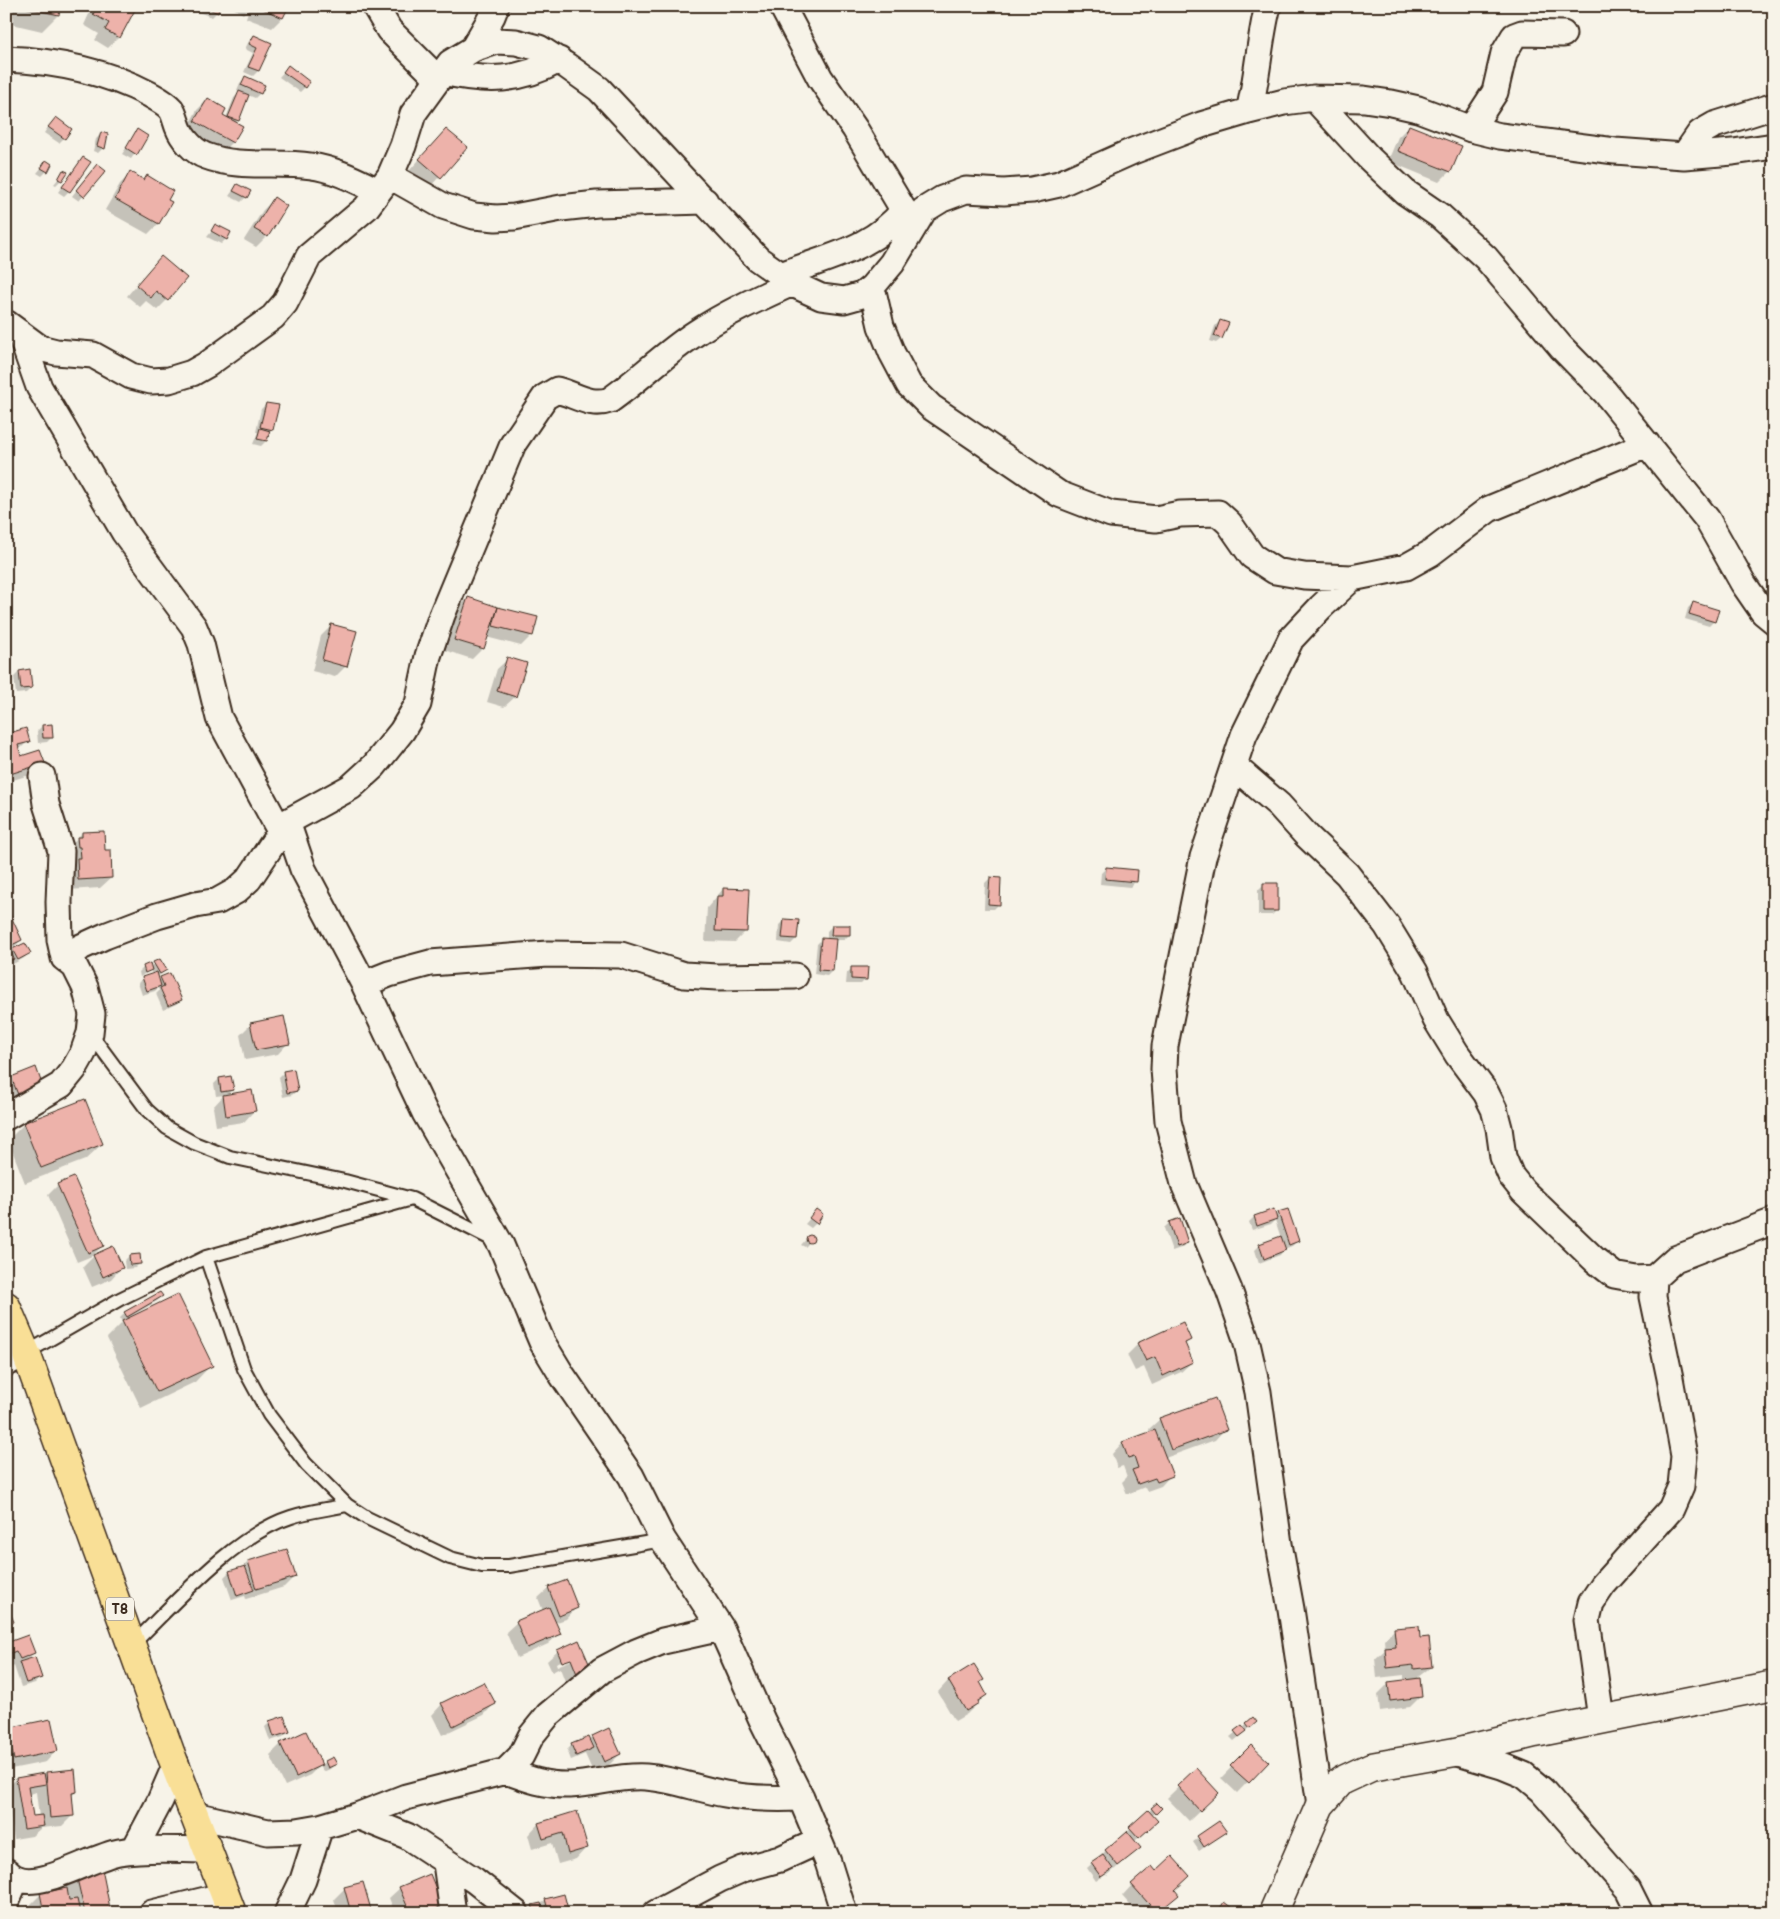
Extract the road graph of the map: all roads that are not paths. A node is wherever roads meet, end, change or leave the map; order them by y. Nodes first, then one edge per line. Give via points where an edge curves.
1 (375, 6) edge
2 (496, 6) edge
3 (782, 6) edge
4 (1268, 6) edge
5 (1563, 34) dead end
6 (473, 49) junction
7 (6, 59) edge
8 (559, 60) junction
9 (441, 76) junction
10 (1314, 98) junction
11 (1774, 106) edge
12 (1249, 110) junction
13 (1472, 129) junction
14 (1774, 146) edge
15 (1684, 156) junction
16 (384, 184) junction
17 (705, 201) junction
18 (909, 218) junction
19 (786, 279) junction
20 (872, 287) junction
21 (13, 328) edge
22 (1647, 444) junction
23 (1352, 578) junction
24 (1774, 621) edge
25 (1234, 766) junction
26 (42, 776) dead end
27 (284, 827) junction
28 (74, 966) junction
29 (794, 976) dead end
30 (364, 984) junction
31 (90, 1033) junction
32 (6, 1117) edge
33 (412, 1199) junction
34 (1774, 1221) edge
35 (501, 1245) junction
36 (206, 1258) junction
37 (1654, 1278) junction
38 (6, 1306) edge
39 (16, 1358) edge
40 (347, 1505) junction
41 (663, 1540) junction
42 (721, 1628) junction
43 (133, 1644) junction
44 (1774, 1684) edge
45 (1601, 1719) junction
46 (1455, 1752) junction
47 (176, 1764) junction
48 (506, 1771) junction
49 (801, 1798) junction
50 (1320, 1805) junction
51 (195, 1815) junction
52 (357, 1816) junction
53 (320, 1827) junction
54 (819, 1841) junction
55 (134, 1850) junction
56 (208, 1850) junction
57 (446, 1863) junction
58 (11, 1875) edge
59 (6, 1902) edge
60 (229, 1904) edge
61 (152, 1913) edge
62 (287, 1913) edge
63 (453, 1913) edge
64 (516, 1913) edge
65 (656, 1913) edge
66 (844, 1913) edge
67 (1273, 1913) edge
68 (1640, 1913) edge

1 - 9 street via 389,30
2 - 6 street
3 - 18 street via 820,78
4 - 12 street via 1256,86
5 - 13 street via 1522,33 1514,36 1504,54 1495,92
6 - 8 street via 497,41 516,42 539,48
6 - 9 street via 450,63
7 - 16 street via 81,68 137,88 171,110 180,133 204,156 248,164 294,164 328,169
8 - 9 street via 530,74 508,78
8 - 17 street via 599,89
9 - 16 street via 414,114
10 - 12 street
10 - 13 street via 1391,103 1434,114
10 - 22 street via 1405,192 1440,216 1486,258
11 - 15 street via 1714,125 1700,134
12 - 18 street via 1201,125 1059,184 1004,192 966,190 942,199
13 - 15 street via 1500,136 1615,151
14 - 15 street
16 - 17 street via 474,216 496,218 597,204
16 - 21 street via 366,208 309,256 285,303 273,317 192,373 168,380 131,376 93,355 40,348
17 - 19 street via 758,259
18 - 19 street via 894,222 843,254 808,264
18 - 20 street via 905,243
19 - 20 street via 821,297 844,300 862,295
19 - 27 street via 694,334 610,400 593,403 557,390 545,396 513,444 442,615 428,656 418,704 402,731 351,788
20 - 23 street via 881,326 909,385 930,408 1059,494 1110,514 1156,519 1180,514 1218,513 1252,556 1275,571
21 - 27 street via 39,387 117,521 194,627 219,718
22 - 23 street via 1490,509 1431,553 1406,567
22 - 24 street via 1707,519 1743,583 1763,612
23 - 25 street via 1291,639 1244,736
25 - 37 street via 1279,805 1347,874 1388,926 1415,972 1436,1020 1486,1093 1496,1119 1503,1156 1511,1176 1523,1191 1614,1275 1636,1280
25 - 50 street via 1203,857 1165,1046 1165,1093 1184,1184 1229,1290 1246,1339 1258,1392
26 - 28 street via 46,804 61,851 60,940 64,958
27 - 28 street via 249,878 236,891 218,901 157,916 81,947 74,952
27 - 30 street
28 - 31 street via 91,1008
29 - 30 street via 684,975 621,955 548,954 430,963
30 - 35 street via 425,1113
31 - 32 street via 74,1069 61,1084
31 - 33 lane via 147,1110 167,1128 194,1143 246,1161 345,1181
33 - 35 lane
33 - 36 lane
34 - 37 street via 1675,1259
35 - 41 street via 542,1342 631,1476
36 - 39 lane via 120,1299
36 - 40 lane via 244,1369 269,1415 306,1464
37 - 45 street via 1653,1297 1684,1456 1681,1486 1670,1509 1602,1585 1591,1603 1587,1620
38 - 39 highway, T8
39 - 43 highway, T8
40 - 41 lane via 423,1546 450,1558 482,1566 509,1566
40 - 43 lane via 290,1517 251,1536 219,1561
41 - 42 street
42 - 48 street via 663,1641 602,1670 548,1715 531,1736 521,1756
42 - 49 street
43 - 47 highway, T8
44 - 45 street
45 - 46 street
46 - 50 street via 1371,1767 1341,1781
46 - 68 street via 1524,1775 1542,1790 1628,1889
47 - 51 highway, T8
47 - 55 street
48 - 49 street via 553,1784 644,1777 744,1797
48 - 52 street via 406,1798
49 - 54 street
50 - 67 street
51 - 53 street via 268,1832
51 - 56 highway, T8
52 - 53 street
52 - 57 street via 406,1836
53 - 62 street via 303,1880
54 - 65 street via 780,1859 720,1879
54 - 66 street
55 - 56 street
55 - 58 street via 95,1859 45,1879 30,1880
56 - 60 highway, T8
57 - 63 street
57 - 64 street
58 - 59 street
60 - 61 street

